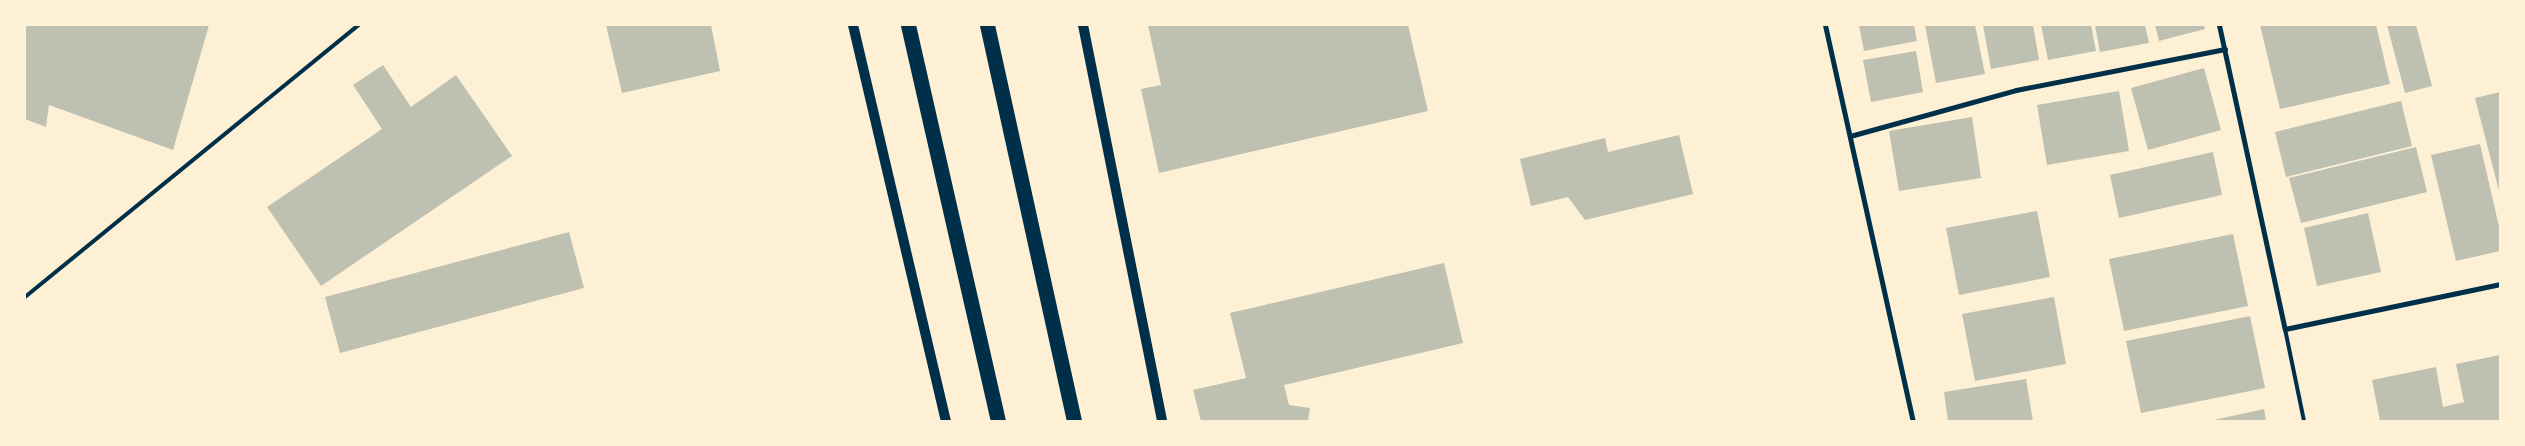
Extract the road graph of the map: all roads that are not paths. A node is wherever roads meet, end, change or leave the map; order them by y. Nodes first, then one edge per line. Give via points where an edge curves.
1 (359, 25) edge
2 (853, 25) edge
3 (908, 25) edge
4 (987, 25) edge
5 (1083, 25) edge
6 (1825, 25) edge
7 (2219, 25) edge
8 (2224, 49) junction
9 (1850, 136) junction
10 (2500, 284) edge
11 (25, 297) edge
12 (2285, 329) junction
13 (946, 421) edge
14 (998, 421) edge
15 (1074, 421) edge
16 (1162, 421) edge
17 (1913, 421) edge
18 (2304, 421) edge

1 - 11 lane
2 - 13 main road
3 - 14 highway
4 - 15 highway
5 - 16 main road
6 - 9 street
7 - 8 street
8 - 9 street via 2016,90
8 - 12 street
9 - 17 street
10 - 12 street
12 - 18 lane

